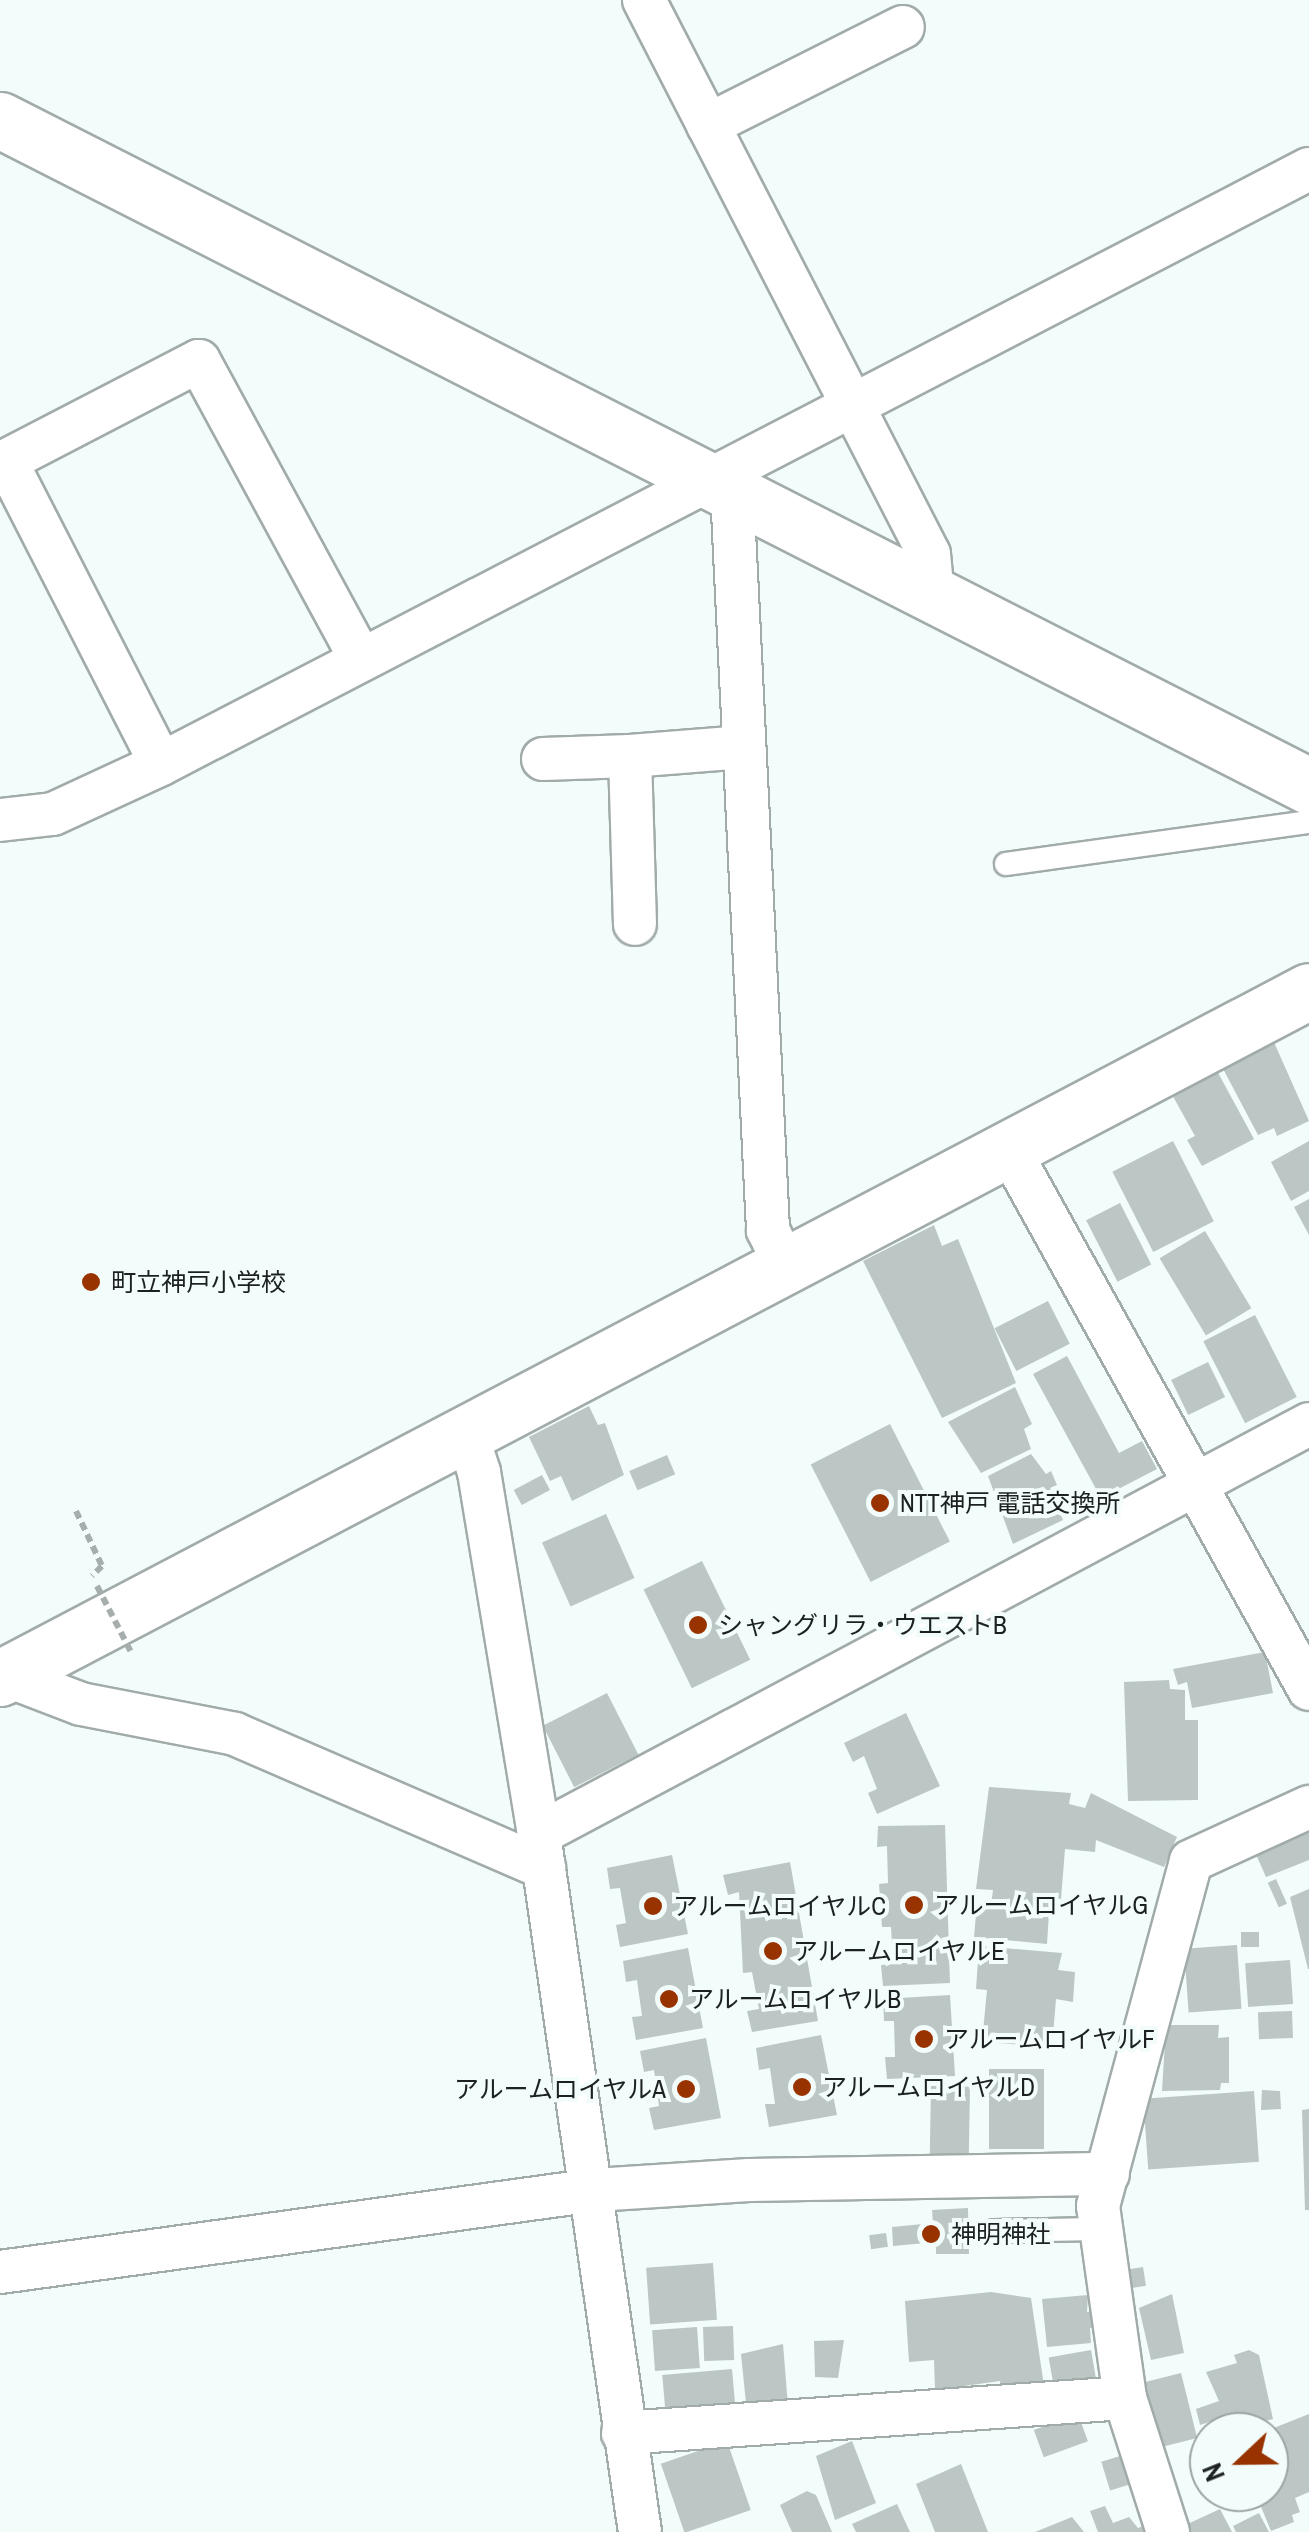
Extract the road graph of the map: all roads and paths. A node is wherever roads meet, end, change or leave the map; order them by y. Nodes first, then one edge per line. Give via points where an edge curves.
1 (644, 0) edge
2 (904, 27) dead end
3 (0, 120) edge
4 (708, 125) junction
5 (1309, 169) edge
6 (850, 405) junction
7 (3, 462) edge
8 (720, 485) junction
9 (933, 596) junction
10 (360, 657) junction
11 (744, 746) junction
12 (630, 756) junction
13 (542, 759) dead end
14 (161, 764) junction
15 (1309, 786) edge
16 (0, 820) edge
17 (1309, 822) edge
18 (1006, 864) dead end
19 (635, 924) dead end
20 (1309, 991) edge
21 (1008, 1148) junction
22 (785, 1265) junction
23 (1309, 1424) edge
24 (466, 1432) junction
25 (1199, 1484) junction
26 (76, 1511) dead end
27 (131, 1652) dead end
28 (3, 1677) edge
29 (1309, 1689) edge
30 (1309, 1807) edge
31 (542, 1851) junction
32 (1108, 2174) junction
33 (596, 2190) junction
34 (1098, 2229) junction
35 (994, 2230) dead end
36 (0, 2272) edge
37 (1125, 2398) junction
38 (623, 2432) junction
39 (640, 2532) edge
40 (1168, 2532) edge

1 - 4 street
2 - 4 street
3 - 8 street
4 - 6 street
5 - 6 street
6 - 8 street
6 - 9 street via 929,554
7 - 10 street via 199,361
7 - 14 street
8 - 9 street
8 - 10 street
8 - 11 street
9 - 15 street
10 - 14 street
11 - 12 street
11 - 22 street via 768,1230
12 - 13 street
12 - 19 street
14 - 16 street via 53,814
17 - 18 lane
20 - 21 street
21 - 22 street
21 - 25 street
22 - 24 street
23 - 25 street
24 - 28 street
24 - 31 street via 479,1472
25 - 29 street
25 - 31 street
26 - 27 path, bridge via 102,1566 90,1571
28 - 31 street via 81,1704 235,1734
30 - 32 street via 1190,1861
31 - 33 street
32 - 33 street via 749,2180
32 - 34 street
33 - 36 street
33 - 38 street
34 - 35 lane
34 - 37 street
37 - 38 street
37 - 40 street
38 - 39 street

